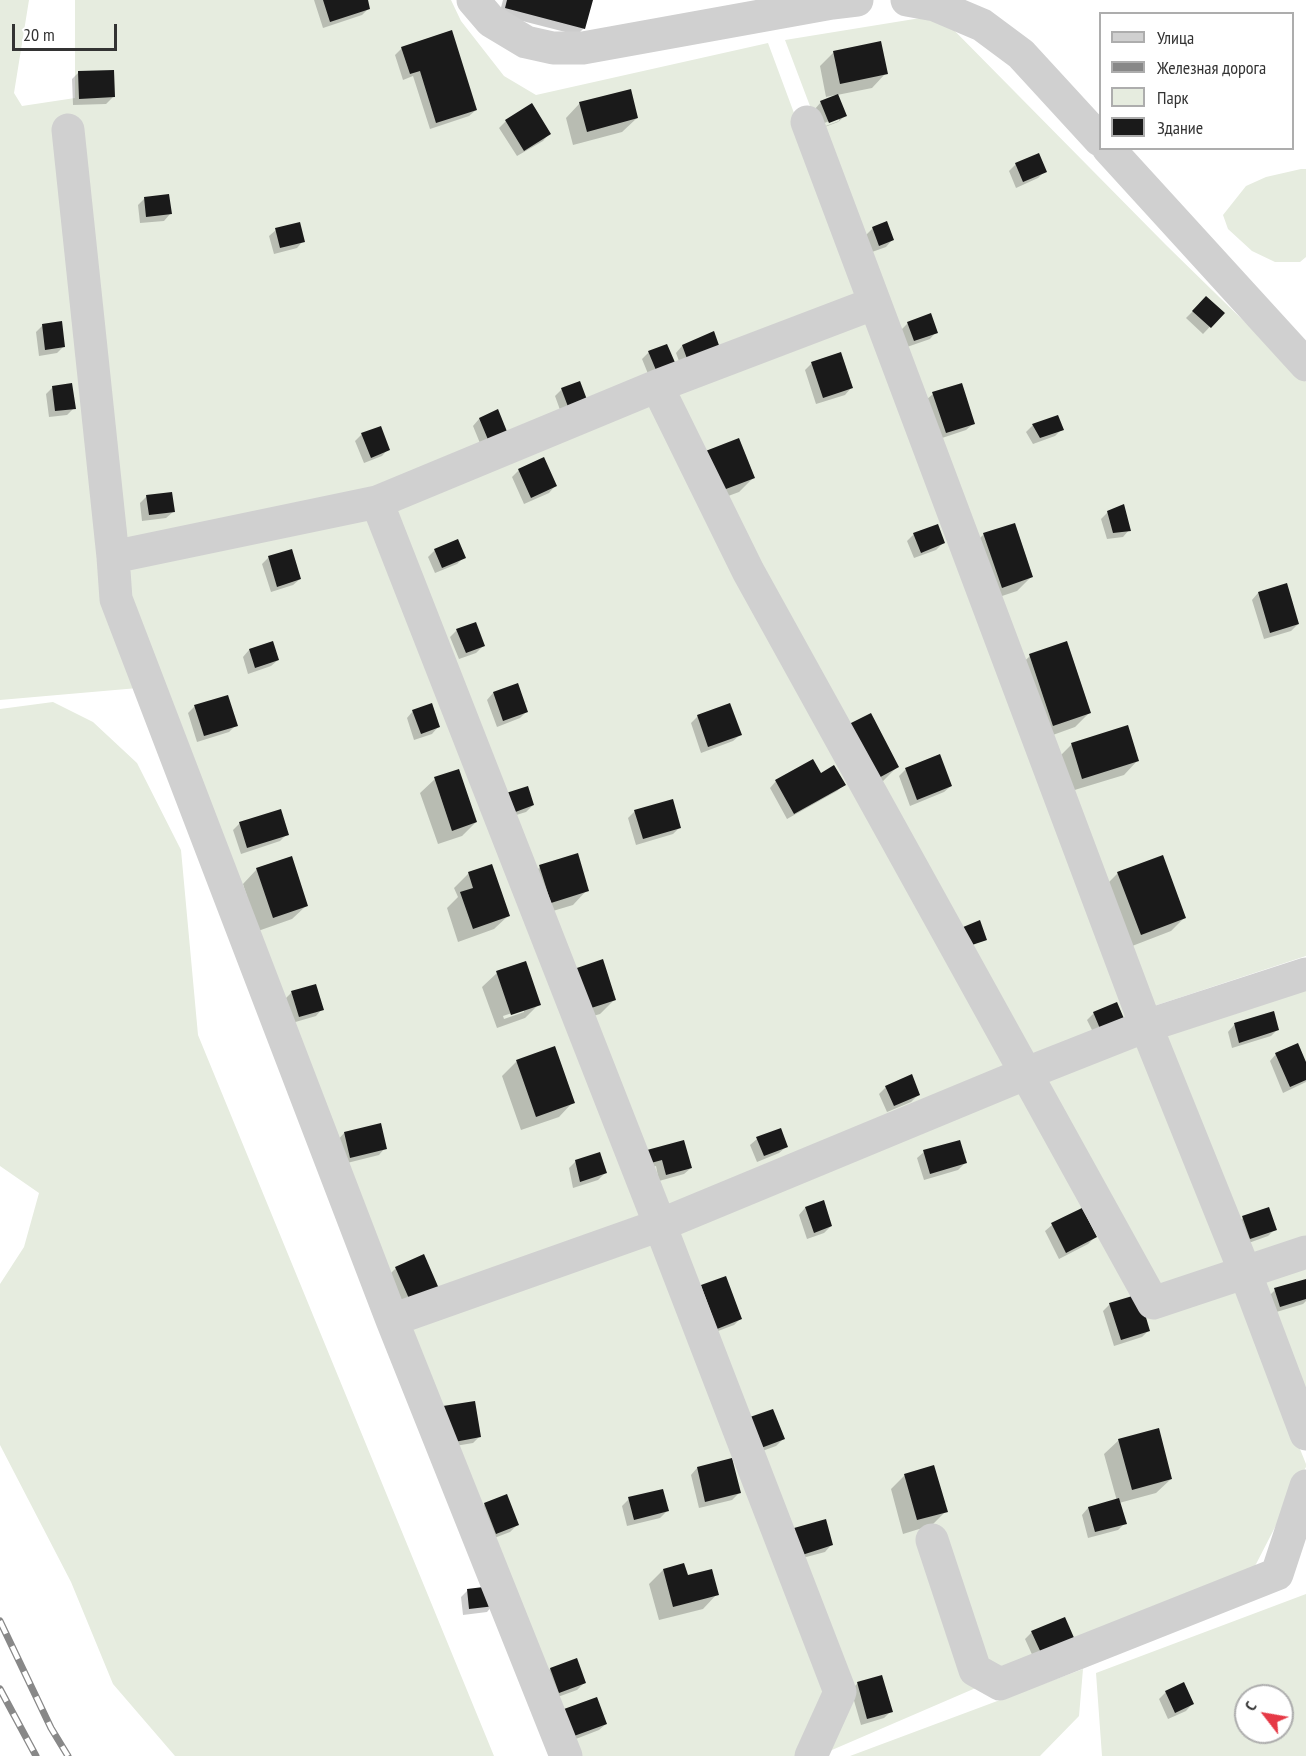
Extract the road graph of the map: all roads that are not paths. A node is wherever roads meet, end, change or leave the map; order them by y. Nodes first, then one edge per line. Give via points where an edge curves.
1 (473, 0) edge
2 (857, 0) edge
3 (907, 0) edge
4 (807, 122) dead end
5 (68, 130) dead end
6 (1099, 138) edge
7 (1110, 150) edge
8 (875, 303) junction
9 (1306, 365) edge
10 (657, 386) junction
11 (377, 502) junction
12 (113, 557) junction
13 (1306, 974) edge
14 (1146, 1026) junction
15 (1028, 1072) junction
16 (660, 1225) junction
17 (1306, 1252) edge
18 (1245, 1272) junction
19 (392, 1320) junction
20 (1306, 1434) edge
21 (1306, 1486) edge
22 (932, 1540) dead end
23 (566, 1756) edge
24 (811, 1756) edge

1 - 2 street via 491,21 526,42 553,48 583,48
3 - 6 street via 935,5 982,25 1021,54
4 - 8 street
5 - 12 street
7 - 9 street
8 - 10 street
8 - 14 street
10 - 11 street
10 - 15 street via 748,571
11 - 12 street
11 - 16 street
12 - 19 street via 116,599
13 - 14 street
14 - 15 street
14 - 18 street
15 - 16 street
15 - 18 street via 1153,1303
16 - 19 street
16 - 24 street via 840,1692
17 - 18 street
18 - 20 street
19 - 23 street
21 - 22 street via 1277,1574 1000,1684 975,1670

